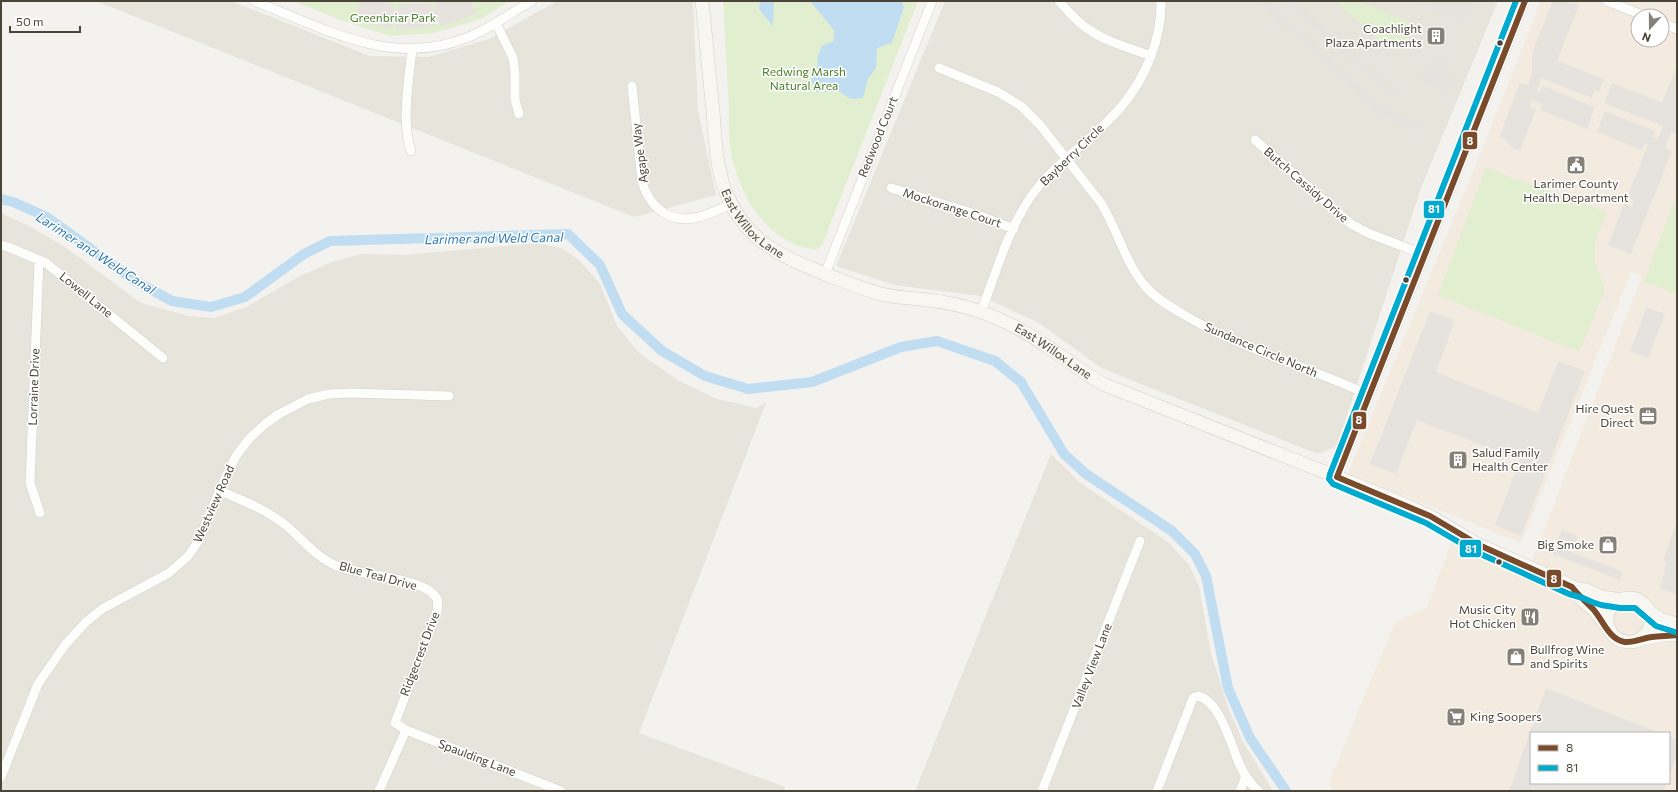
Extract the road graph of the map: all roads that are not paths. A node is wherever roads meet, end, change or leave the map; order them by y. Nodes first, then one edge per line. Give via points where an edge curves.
1 (254, 1) edge
2 (532, 1) edge
3 (702, 1) edge
4 (932, 1) edge
5 (1059, 1) edge
6 (1161, 1) edge
7 (1526, 1) edge
8 (1607, 1) edge
9 (1630, 10) edge
10 (496, 23) junction
11 (412, 49) junction
12 (1151, 56) junction
13 (939, 68) dead end
14 (632, 86) dead end
15 (519, 114) dead end
16 (1255, 140) dead end
17 (411, 151) dead end
18 (1066, 158) junction
19 (891, 188) dead end
20 (731, 204) junction
21 (1014, 229) junction
22 (1, 245) edge
23 (1425, 255) junction
24 (39, 260) junction
25 (825, 274) junction
26 (981, 312) junction
27 (163, 358) dead end
28 (1369, 395) junction
29 (449, 396) dead end
30 (1337, 477) junction
31 (220, 491) junction
32 (40, 513) dead end
33 (1140, 541) dead end
34 (1572, 587) junction
35 (436, 597) joint
36 (1621, 600) junction
37 (1648, 610) junction
38 (1677, 624) edge
39 (1608, 627) junction
40 (1677, 635) edge
41 (1638, 640) junction
42 (395, 723) joint
43 (406, 730) junction
44 (1246, 776) junction
45 (1, 777) edge
46 (379, 791) edge
47 (561, 791) edge
48 (1042, 791) edge
49 (1157, 791) edge
50 (1240, 791) edge
51 (1258, 791) edge

1 - 11 street via 362,43
2 - 10 street
3 - 20 main road, East Willox Lane via 717,159
4 - 25 street, Redwood Court
5 - 12 street via 1088,30
6 - 12 street, Bayberry Circle via 1158,30
7 - 23 street
8 - 9 street
10 - 11 street via 455,42
10 - 15 street via 513,58 514,99
11 - 17 street via 406,126
12 - 18 street, Bayberry Circle via 1141,78 1121,107
13 - 18 street, Sundance Circle North via 998,92 1021,106 1036,120
14 - 20 street, Agape Way via 642,181 650,201 664,213 682,219 700,217
16 - 23 street, Butch Cassidy Drive via 1351,224
18 - 21 street, Bayberry Circle via 1033,194 1022,210
18 - 28 street, Sundance Circle North via 1108,214 1138,276 1159,299 1211,331
19 - 21 street, Mockorange Court
20 - 25 main road, East Willox Lane via 748,229 771,250
21 - 26 street, Bayberry Circle
22 - 24 street, Lowell Lane
23 - 28 street
24 - 27 street, Lowell Lane
24 - 32 street, Lorraine Drive via 30,483
25 - 26 main road, East Willox Lane via 881,294 939,302
26 - 30 main road, East Willox Lane via 1026,332 1103,384
28 - 30 street
29 - 31 street, Westview Road via 350,393 329,394 308,400 279,414 249,439 236,456
30 - 34 main road, East Willox Lane via 1430,516 1479,545
31 - 35 street, Blue Teal Drive via 283,523 320,557 337,566 363,574 395,578 431,591
31 - 45 street, Westview Road via 198,542 188,556 169,573 102,609 65,644 38,684
33 - 48 street, Valley View Lane
34 - 36 main road, East Willox Lane
34 - 39 main road, East Willox Lane
35 - 42 street, Ridgecrest Drive via 438,611
36 - 37 main road via 1627,598 1640,601
36 - 39 main road via 1610,608
37 - 38 main road via 1660,619
37 - 41 main road via 1651,624
39 - 41 main road via 1617,639 1624,642
40 - 41 main road
42 - 43 street, Spaulding Lane
43 - 46 street
43 - 47 street, Spaulding Lane
44 - 49 street via 1219,715 1207,700 1197,696
44 - 50 street
44 - 51 street

